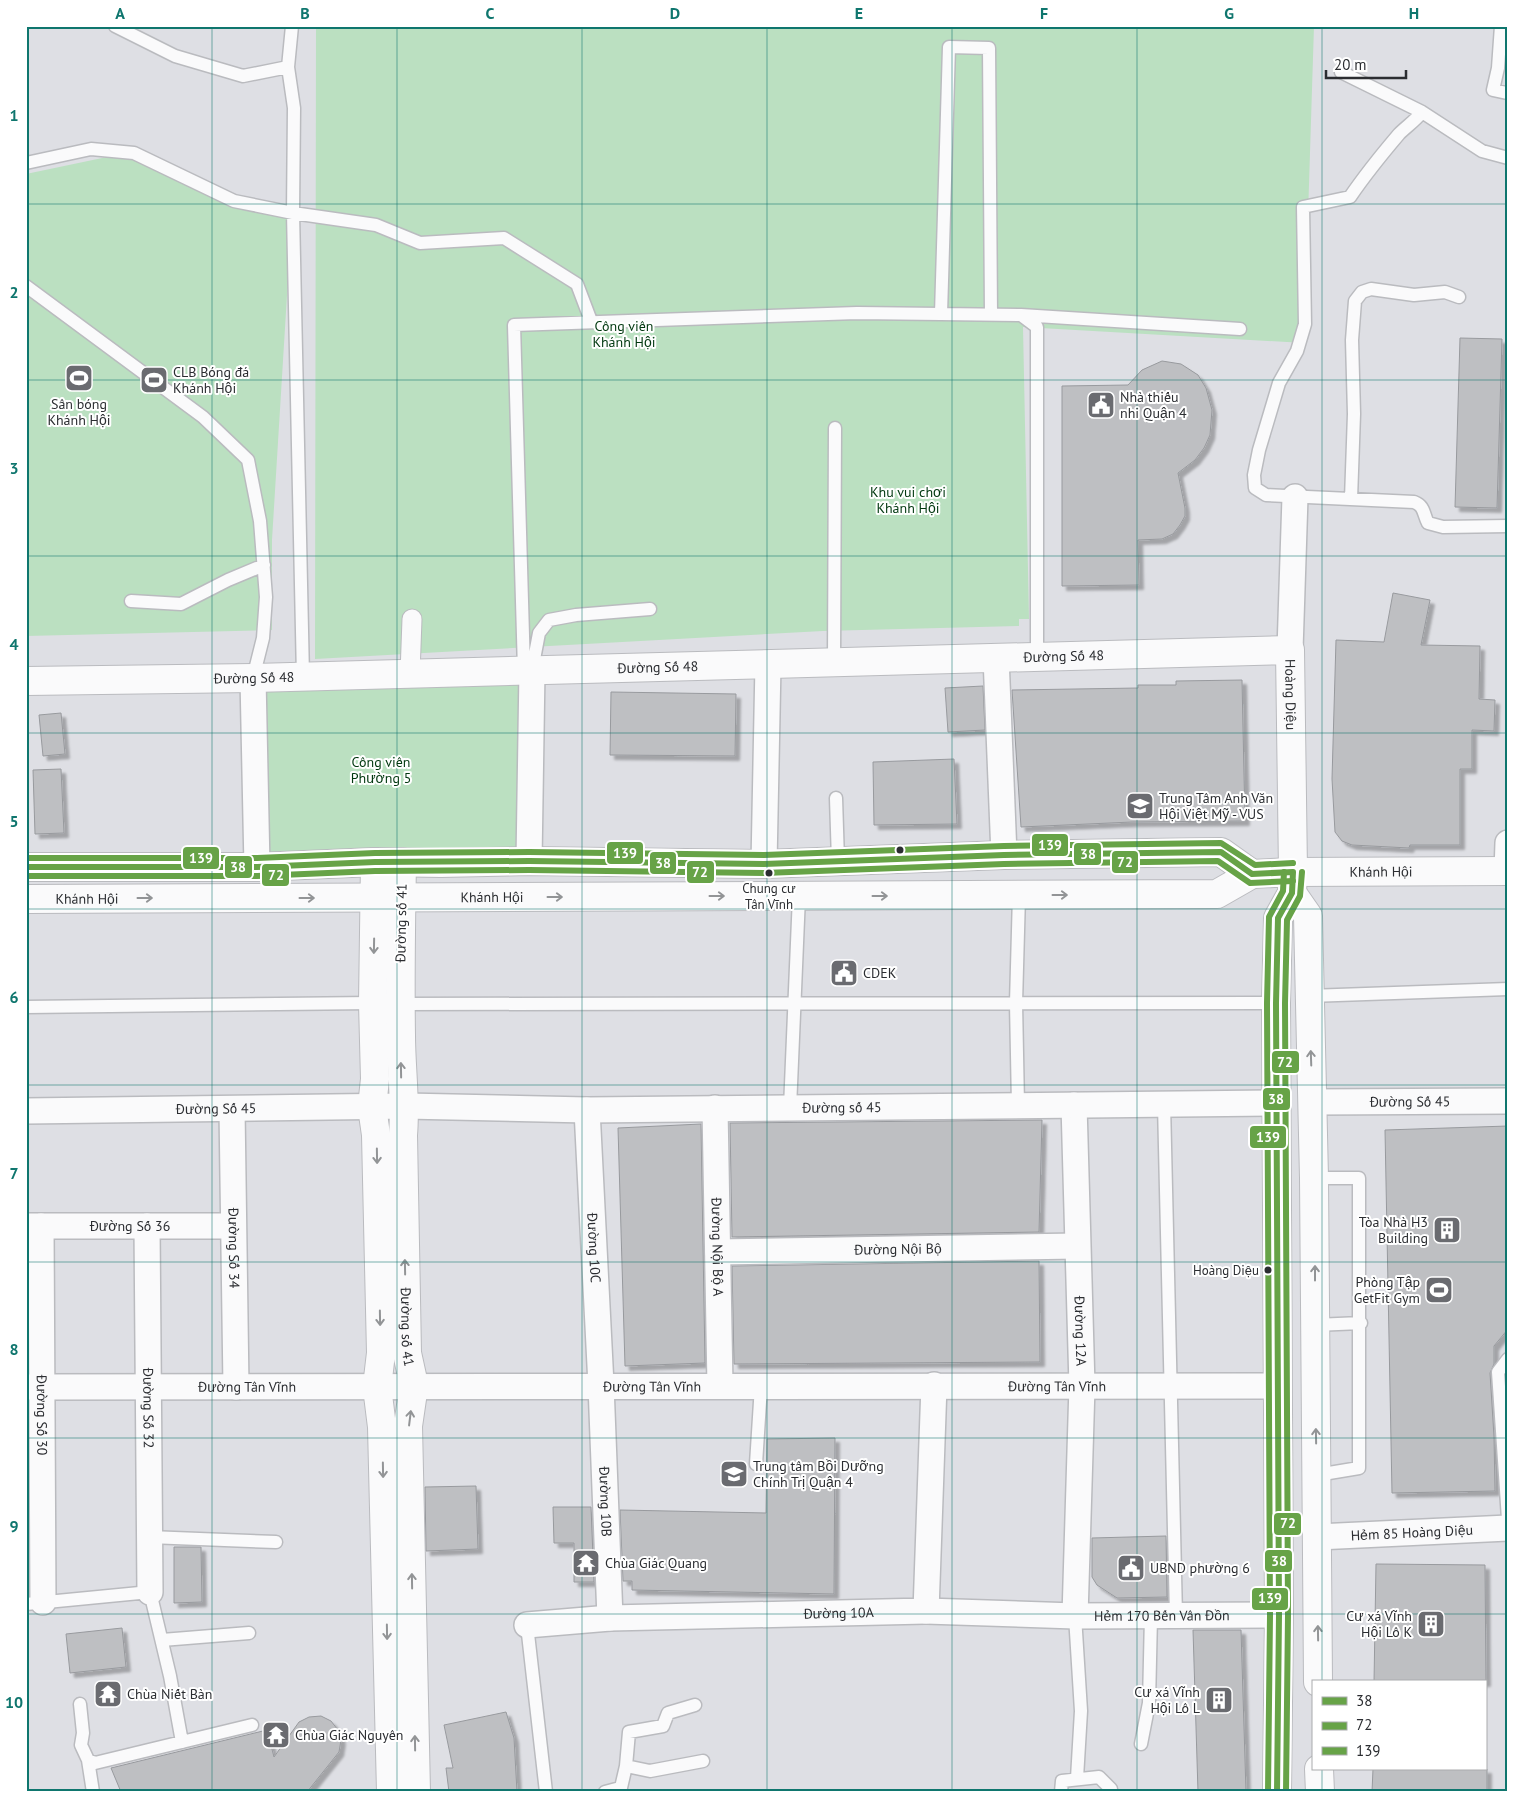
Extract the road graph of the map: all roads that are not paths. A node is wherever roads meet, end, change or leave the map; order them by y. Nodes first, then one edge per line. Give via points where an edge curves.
1 (115, 26) edge
2 (292, 26) edge
3 (1501, 26) edge
4 (1504, 41) edge
5 (288, 67) junction
6 (1341, 72) dead end
7 (1507, 93) edge
8 (1422, 112) junction
9 (1508, 158) edge
10 (26, 163) edge
11 (294, 213) junction
12 (26, 286) edge
13 (1459, 297) dead end
14 (940, 314) junction
15 (991, 314) junction
16 (1021, 315) junction
17 (592, 321) junction
18 (1240, 329) dead end
19 (835, 428) dead end
20 (1295, 497) junction
21 (1351, 498) junction
22 (1508, 526) edge
23 (264, 565) junction
24 (131, 601) dead end
25 (650, 609) dead end
26 (412, 619) dead end
27 (1290, 650) junction
28 (1037, 656) junction
29 (996, 657) junction
30 (834, 662) junction
31 (768, 664) junction
32 (528, 670) junction
33 (410, 674) junction
34 (303, 676) junction
35 (253, 678) junction
36 (26, 681) edge
37 (836, 798) dead end
38 (1508, 843) edge
39 (1004, 855) junction
40 (529, 861) junction
41 (838, 861) junction
42 (374, 862) junction
43 (402, 862) junction
44 (764, 864) junction
45 (26, 866) edge
46 (257, 867) junction
47 (1507, 871) edge
48 (1252, 874) junction
49 (1292, 882) junction
50 (1019, 895) junction
51 (800, 896) junction
52 (374, 897) junction
53 (26, 898) edge
54 (401, 898) junction
55 (1508, 989) edge
56 (1309, 996) junction
57 (373, 1003) junction
58 (1016, 1003) junction
59 (1276, 1003) junction
60 (400, 1004) junction
61 (795, 1004) junction
62 (26, 1008) edge
63 (1508, 1101) edge
64 (1312, 1102) junction
65 (1278, 1103) junction
66 (1164, 1104) junction
67 (1018, 1105) junction
68 (1074, 1105) junction
69 (406, 1106) junction
70 (372, 1107) junction
71 (232, 1108) junction
72 (715, 1108) junction
73 (790, 1108) junction
74 (26, 1110) edge
75 (587, 1110) junction
76 (1314, 1178) junction
77 (34, 1226) edge
78 (146, 1226) junction
79 (234, 1226) junction
80 (1077, 1246) junction
81 (718, 1252) junction
82 (1361, 1322) junction
83 (1315, 1325) junction
84 (1508, 1359) edge
85 (414, 1385) junction
86 (601, 1385) junction
87 (377, 1386) junction
88 (720, 1386) junction
89 (761, 1386) junction
90 (934, 1386) junction
91 (1082, 1386) junction
92 (1169, 1386) junction
93 (1278, 1386) junction
94 (34, 1387) edge
95 (148, 1387) junction
96 (236, 1387) junction
97 (756, 1464) dead end
98 (1317, 1475) junction
99 (1508, 1519) edge
100 (1508, 1528) edge
101 (149, 1537) junction
102 (1317, 1537) junction
103 (276, 1542) dead end
104 (150, 1592) junction
105 (35, 1603) edge
106 (926, 1611) junction
107 (1279, 1615) junction
108 (1075, 1616) junction
109 (1151, 1616) junction
110 (1176, 1616) junction
111 (610, 1618) junction
112 (527, 1625) joint
113 (249, 1633) dead end
114 (162, 1640) junction
115 (1318, 1680) edge
116 (80, 1704) dead end
117 (695, 1706) dead end
118 (252, 1726) dead end
119 (182, 1742) junction
120 (1141, 1744) dead end
121 (88, 1760) junction
122 (703, 1761) dead end
123 (626, 1766) junction
124 (1319, 1770) edge
125 (1077, 1778) junction
126 (620, 1790) edge
127 (93, 1792) edge
128 (391, 1792) edge
129 (416, 1792) edge
130 (546, 1792) edge
131 (605, 1792) edge
132 (1061, 1792) edge
133 (1111, 1792) edge
134 (1277, 1792) edge
135 (1320, 1792) edge

1 - 5 lane via 175,56 243,76
2 - 5 lane
3 - 4 lane
4 - 7 lane via 1493,90
5 - 11 lane via 294,108
6 - 8 lane
8 - 9 lane via 1482,151
8 - 20 lane via 1412,126 1401,132 1350,197 1303,207 1305,324 1298,351 1279,383 1254,475 1255,488 1266,495
10 - 11 lane via 91,149 134,153 234,201
11 - 17 lane via 376,225 420,243 504,238 577,284
11 - 34 lane
12 - 23 lane via 203,417 248,460 260,520
13 - 21 lane via 1445,292 1414,295 1372,289 1362,292 1356,301 1352,340
14 - 15 lane
14 - 15 lane via 948,47 989,48
14 - 17 lane via 857,313
15 - 16 lane
16 - 18 lane
16 - 28 lane via 1037,327
17 - 32 lane via 514,324
19 - 30 lane
20 - 21 lane
20 - 27 street, Hoàng Diệu
21 - 22 lane via 1421,504 1428,523 1443,527
23 - 24 lane via 181,604
23 - 35 lane via 263,638
25 - 32 lane via 549,620 539,633
26 - 33 street
27 - 28 main road, Đường Số 48
27 - 49 main road, Hoàng Diệu
28 - 29 main road, Đường Số 48
29 - 30 main road, Đường Số 48
29 - 39 street
30 - 31 main road, Đường Số 48
31 - 32 main road, Đường Số 48
31 - 44 street
32 - 33 main road, Đường Số 48
32 - 40 street
33 - 34 main road, Đường Số 48
34 - 35 main road, Đường Số 48
35 - 36 main road, Đường Số 48
35 - 46 street
37 - 41 lane
38 - 47 street
39 - 41 main road
39 - 48 main road via 1221,852
40 - 43 main road
40 - 44 main road
41 - 44 main road
42 - 43 main road
42 - 46 main road
42 - 52 main road, Đường số 41
43 - 54 main road, Đường số 41
45 - 46 main road
47 - 49 main road, Khánh Hội
48 - 49 main road, Khánh Hội
50 -> 48 main road, Khánh Hội via 1217,894
49 - 56 main road via 1308,916
49 - 59 main road, Hoàng Diệu via 1278,918
51 -> 50 main road, Khánh Hội
50 - 58 lane
54 -> 51 main road, Khánh Hội
51 - 61 lane
53 -> 52 main road, Khánh Hội
52 - 54 main road, Khánh Hội
52 -> 57 main road, Đường số 41
54 - 60 main road, Đường số 41
55 - 56 lane
64 -> 56 main road
57 - 62 lane
57 - 70 main road, Đường số 41 via 375,1078
58 - 59 lane
58 - 61 lane
58 - 67 lane
59 - 65 main road, Hoàng Diệu
60 - 61 lane
69 -> 60 main road, Đường số 41 via 401,1078
61 - 73 lane
63 - 64 street, Đường Số 45
64 - 76 main road
65 - 66 street, Đường số 45
65 - 93 main road, Hoàng Diệu
66 - 68 street, Đường số 45
66 - 92 lane
67 - 68 street, Đường số 45
67 - 73 street, Đường số 45
68 - 80 street, Đường 12A
69 - 70 street, Đường Số 45
69 - 75 street, Đường số 45
85 -> 69 main road, Đường số 41 via 407,1353 403,1135
70 - 71 street, Đường Số 45
70 -> 87 main road, Đường số 41 via 376,1135 380,1344
71 - 74 street, Đường Số 45
71 - 79 street, Đường Số 34
72 - 73 street, Đường số 45
72 - 75 street, Đường số 45
72 - 81 street, Đường Nội Bộ A
75 - 86 street, Đường 10C
76 - 82 lane via 1359,1178
83 -> 76 main road
77 - 78 street, Đường Số 36
77 - 94 street, Đường Số 30
78 - 79 street, Đường Số 36
78 - 95 street, Đường Số 32
79 - 96 street, Đường Số 34
80 - 81 street, Đường Nội Bộ
80 - 91 street, Đường 12A
81 - 88 street, Đường Nội Bộ A
82 - 83 lane
82 - 98 lane via 1359,1468
98 -> 83 main road
84 - 99 lane via 1498,1372
85 - 86 street, Đường Tân Vĩnh
85 - 87 street, Đường Tân Vĩnh
129 -> 85 main road, Đường số 41 via 408,1426
86 - 88 street, Đường Tân Vĩnh
86 - 111 street, Đường 10B
87 - 96 street, Đường Tân Vĩnh
87 -> 128 main road, Đường số 41 via 382,1427
88 - 89 street, Đường Tân Vĩnh
89 - 90 street, Đường Tân Vĩnh
89 - 97 lane
90 - 91 street, Đường Tân Vĩnh
90 - 106 street
91 - 92 street, Đường Tân Vĩnh
91 - 108 street, Đường 12A
92 - 93 street, Đường Tân Vĩnh
92 - 110 lane
93 - 107 main road, Hoàng Diệu
94 - 95 street, Đường Tân Vĩnh
94 - 105 street, Đường Số 30
95 - 96 street, Đường Tân Vĩnh
95 - 101 street, Đường Số 32
98 - 102 main road
100 - 102 street, Hẻm 85 Hoàng Diệu
101 - 103 lane
101 - 104 street, Đường Số 32
115 -> 102 main road
104 - 105 lane
104 - 114 lane
106 - 108 street, Đường 10A
106 - 111 street, Đường 10A
107 - 110 street, Hẻm 170 Bến Vân Đồn
107 - 134 main road, Hoàng Diệu
108 - 109 street, Hẻm 170 Bến Vân Đồn
108 - 125 lane via 1081,1711
109 - 110 street, Hẻm 170 Bến Vân Đồn
109 - 120 lane via 1149,1702
111 - 112 street, Đường 10A
112 - 130 lane
113 - 114 lane
114 - 119 lane
116 - 121 lane via 81,1745
117 - 123 lane via 668,1713 663,1726 629,1732
118 - 119 lane
119 - 121 lane via 95,1763
121 - 127 lane
122 - 123 lane via 650,1771
123 - 126 lane
124 - 135 main road
125 - 132 lane via 1062,1781
125 - 133 lane via 1099,1777
126 - 131 lane

